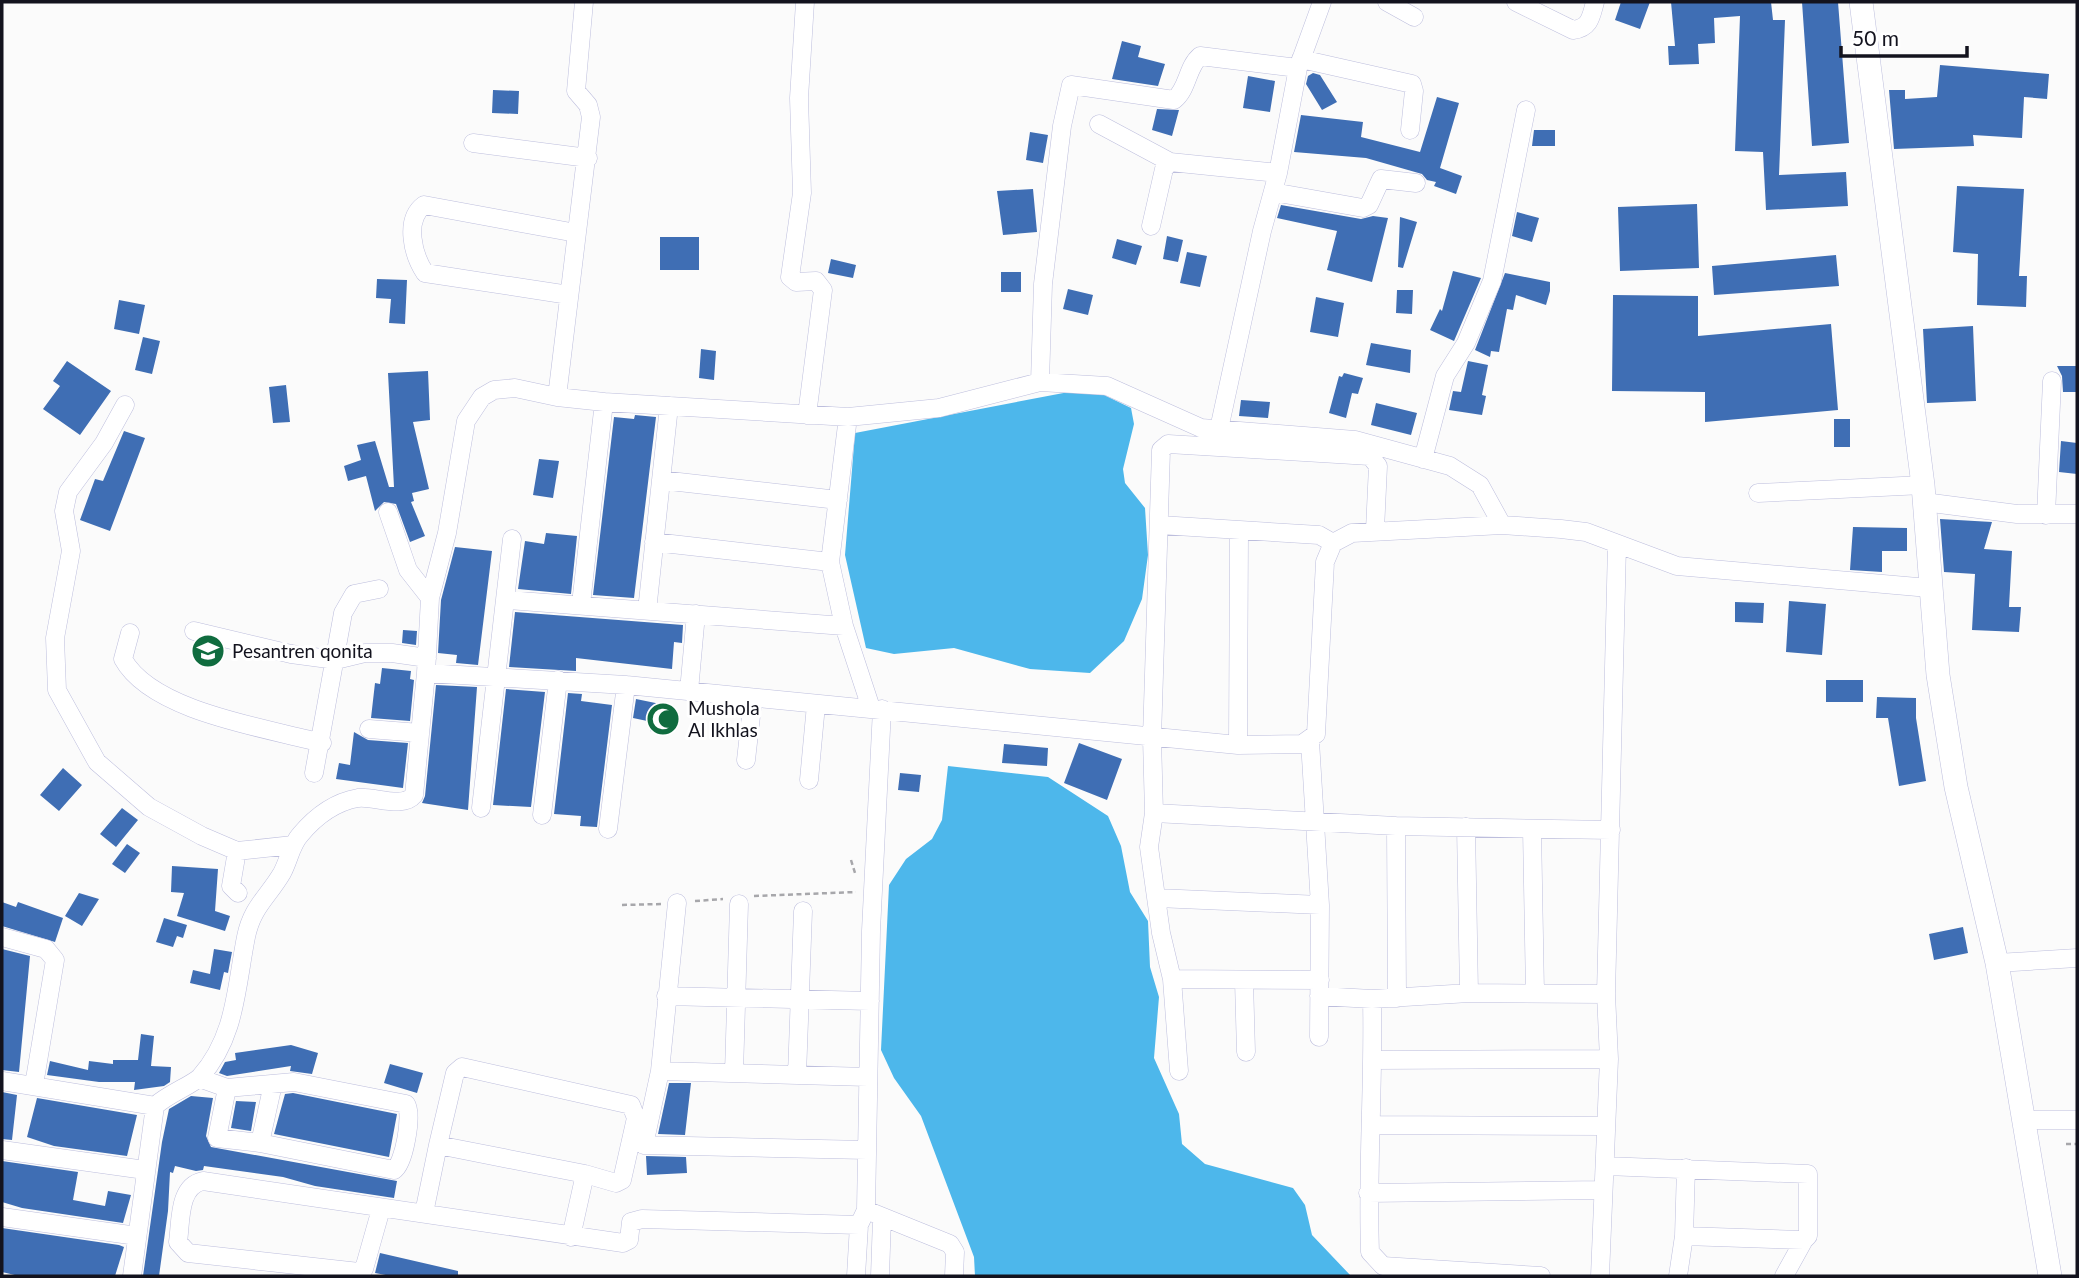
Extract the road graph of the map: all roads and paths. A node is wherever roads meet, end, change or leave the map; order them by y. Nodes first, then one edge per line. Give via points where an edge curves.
1 (584, 2) edge
2 (805, 2) edge
3 (1322, 2) edge
4 (1387, 2) edge
5 (1516, 2) edge
6 (1595, 2) edge
7 (1861, 2) edge
8 (1414, 17) dead end
9 (1299, 64) junction
10 (1526, 110) dead end
11 (1099, 124) dead end
12 (1410, 130) dead end
13 (473, 143) dead end
14 (588, 158) junction
15 (1170, 162) junction
16 (1278, 173) junction
17 (1416, 183) dead end
18 (1273, 192) junction
19 (1151, 226) dead end
20 (576, 233) junction
21 (569, 295) junction
22 (2052, 381) dead end
23 (1040, 382) junction
24 (556, 397) junction
25 (604, 402) junction
26 (125, 405) dead end
27 (669, 406) junction
28 (807, 415) junction
29 (848, 417) junction
30 (1219, 429) junction
31 (1423, 459) junction
32 (661, 480) junction
33 (1758, 493) dead end
34 (1923, 494) junction
35 (838, 499) junction
36 (388, 512) dead end
37 (2077, 514) edge
38 (2046, 515) junction
39 (1160, 525) junction
40 (1502, 525) junction
41 (1375, 530) junction
42 (1239, 531) junction
43 (512, 539) dead end
44 (654, 542) junction
45 (1333, 543) junction
46 (1617, 545) junction
47 (830, 562) junction
48 (1929, 588) junction
49 (379, 589) dead end
50 (430, 598) junction
51 (507, 600) junction
52 (580, 604) junction
53 (647, 611) junction
54 (695, 614) junction
55 (844, 626) junction
56 (194, 631) dead end
57 (131, 633) dead end
58 (336, 660) junction
59 (427, 665) junction
60 (498, 676) junction
61 (558, 680) junction
62 (626, 685) junction
63 (689, 691) junction
64 (753, 698) junction
65 (816, 705) junction
66 (876, 709) junction
67 (369, 729) dead end
68 (420, 733) junction
69 (1152, 738) junction
70 (1310, 741) junction
71 (321, 743) junction
72 (1238, 745) junction
73 (746, 760) dead end
74 (314, 773) dead end
75 (809, 780) dead end
76 (481, 808) dead end
77 (1154, 814) junction
78 (542, 816) dead end
79 (1316, 823) junction
80 (1396, 826) junction
81 (1465, 827) junction
82 (1532, 828) junction
83 (608, 829) dead end
84 (1611, 830) junction
85 (293, 845) junction
86 (237, 850) junction
87 (852, 860) dead end
88 (858, 880) dead end
89 (861, 891) dead end
90 (238, 892) dead end
91 (1157, 898) junction
92 (740, 899) junction
93 (677, 903) junction
94 (622, 905) dead end
95 (1320, 905) junction
96 (803, 911) dead end
97 (2, 937) edge
98 (2077, 958) edge
99 (1997, 963) junction
100 (1172, 979) junction
101 (1244, 981) junction
102 (1319, 988) junction
103 (1469, 993) junction
104 (1535, 993) junction
105 (1606, 994) junction
106 (666, 996) junction
107 (1397, 998) junction
108 (1372, 999) junction
109 (735, 1000) junction
110 (799, 1000) junction
111 (870, 1001) junction
112 (1319, 1037) dead end
113 (1245, 1052) dead end
114 (1609, 1059) junction
115 (1373, 1060) junction
116 (660, 1071) junction
117 (1179, 1071) dead end
118 (734, 1073) junction
119 (797, 1074) junction
120 (868, 1077) junction
121 (199, 1078) junction
122 (2, 1081) edge
123 (273, 1084) junction
124 (34, 1085) junction
125 (227, 1088) junction
126 (155, 1106) junction
127 (2024, 1120) junction
128 (2077, 1120) edge
129 (1371, 1125) junction
130 (1606, 1126) junction
131 (260, 1143) junction
132 (2067, 1144) dead end
133 (2077, 1144) edge
134 (438, 1145) junction
135 (2, 1150) edge
136 (867, 1150) junction
137 (1606, 1166) junction
138 (1686, 1168) junction
139 (145, 1170) junction
140 (585, 1174) junction
141 (1602, 1190) junction
142 (1368, 1193) junction
143 (381, 1209) junction
144 (424, 1213) junction
145 (2, 1217) edge
146 (869, 1217) junction
147 (137, 1236) junction
148 (1684, 1236) junction
149 (571, 1237) junction
150 (1804, 1240) junction
151 (859, 1243) junction
152 (132, 1276) edge
153 (856, 1276) edge
154 (863, 1276) edge
155 (880, 1276) edge
156 (954, 1276) edge
157 (1542, 1276) edge
158 (1600, 1276) edge
159 (1678, 1276) edge
160 (1784, 1276) edge
161 (2050, 1276) edge

1 - 14 street via 576,92 590,109
2 - 28 street via 799,98 802,192 790,277 796,282 816,281 823,290
3 - 9 street
4 - 8 street
5 - 6 street via 1573,30 1588,24
7 - 34 main road
9 - 12 street via 1412,84
9 - 16 street
9 - 23 street via 1200,55 1181,95 1174,100 1071,85 1043,284
10 - 31 street via 1492,281 1466,343 1445,376
11 - 15 street
13 - 14 street
14 - 20 street
15 - 16 street
15 - 19 street via 1164,169
16 - 18 street
17 - 18 street via 1381,179 1369,205 1363,208
18 - 30 street
20 - 21 street
20 - 21 street via 424,205 413,222 416,260 425,273
21 - 24 street
22 - 38 street
23 - 29 street via 939,408
23 - 30 street via 1107,386 1201,428
24 - 25 street
24 - 50 street via 515,388 494,390 473,408 466,421 447,533
25 - 27 street
25 - 52 street
26 - 86 street via 68,492 64,524 72,543 55,638 57,690 85,744 114,778 149,807
27 - 28 street
27 - 32 street
28 - 29 street
29 - 35 street
30 - 31 street via 1355,440
31 - 40 street via 1450,466 1480,485
32 - 35 street
32 - 44 street
33 - 34 street
34 - 38 street
34 - 48 main road
35 - 47 street
36 - 50 street via 408,570
37 - 38 street
39 - 41 street via 1161,450 1168,444 1370,456 1378,466
39 - 42 street
39 - 69 street
40 - 41 street
40 - 46 street via 1586,531
41 - 45 street via 1352,533
42 - 45 street via 1319,535
42 - 72 street
43 - 51 street
44 - 47 street
44 - 53 street
45 - 70 street via 1325,562 1316,734
46 - 48 street via 1677,566
46 - 84 street
47 - 55 street
48 - 99 main road via 1956,787
49 - 58 street via 354,594 348,601
50 - 59 street
51 - 52 street
51 - 60 street
52 - 53 street
53 - 54 street
54 - 55 street
54 - 63 street
55 - 66 street
56 - 58 street
57 - 71 street via 123,659 138,678 157,691 195,709
58 - 59 street via 392,653
58 - 71 street
59 - 60 street
59 - 68 street
60 - 61 street
60 - 76 street
61 - 62 street
61 - 78 street
62 - 63 street
62 - 83 street
63 - 64 street
64 - 65 street
64 - 73 street
65 - 66 street
65 - 75 street
66 - 69 street
66 - 111 street
67 - 68 street
68 - 85 street via 411,799 345,802 320,815
69 - 72 street
69 - 77 street
70 - 72 street
70 - 79 street
71 - 74 street
77 - 79 street
77 - 91 street via 1149,847
79 - 80 street
79 - 95 street
80 - 81 street
80 - 107 street
81 - 82 street
81 - 103 street
82 - 84 street
82 - 104 street
84 - 105 street
85 - 86 street
85 - 121 street via 280,875 254,908 229,1031
86 - 90 street via 231,886
87 - 88 path
89 - 92 path
91 - 95 street
91 - 100 street
92 - 93 path
92 - 109 street
93 - 94 path
93 - 106 street
95 - 102 street
96 - 110 street
97 - 124 street via 46,949 55,960
98 - 99 street
99 - 127 main road
100 - 101 street
100 - 117 street
101 - 102 street
101 - 113 street
102 - 108 street
102 - 112 street
103 - 104 street
103 - 107 street
104 - 105 street
105 - 114 street
106 - 109 street
106 - 116 street
107 - 108 street
108 - 115 street
109 - 110 street
109 - 118 street
110 - 111 street
110 - 119 street
111 - 120 street
114 - 115 street
114 - 130 street
115 - 129 street
116 - 118 street
116 - 136 street via 644,1145
118 - 119 street
119 - 120 street
120 - 136 street
121 - 125 street
121 - 126 street
122 - 124 street
123 - 125 street
123 - 131 street
123 - 131 street via 294,1082 406,1104 410,1114 400,1164 394,1170
124 - 126 street
125 - 131 street via 217,1138
126 - 139 street
127 - 128 street
127 - 161 main road
129 - 130 street
129 - 142 street
130 - 137 street
132 - 133 path
134 - 140 street
134 - 140 street via 455,1073 463,1066 631,1105 636,1118 622,1180 616,1183
134 - 144 street
135 - 139 street
136 - 146 street
137 - 138 street
137 - 141 street
138 - 148 street
138 - 150 street via 1808,1174 1808,1236
139 - 147 street
140 - 149 street
141 - 142 street
141 - 158 street
142 - 157 street via 1370,1252 1382,1266
143 - 143 street via 203,1181 186,1191 178,1242 188,1253 359,1272 364,1269
143 - 144 street
144 - 149 street
145 - 147 street
146 - 149 street via 642,1219 631,1222 629,1240 623,1243
146 - 151 street
146 - 155 street
146 - 156 street via 950,1244
147 - 152 street
148 - 150 street
148 - 159 street
150 - 160 street
151 - 153 street
151 - 154 street

